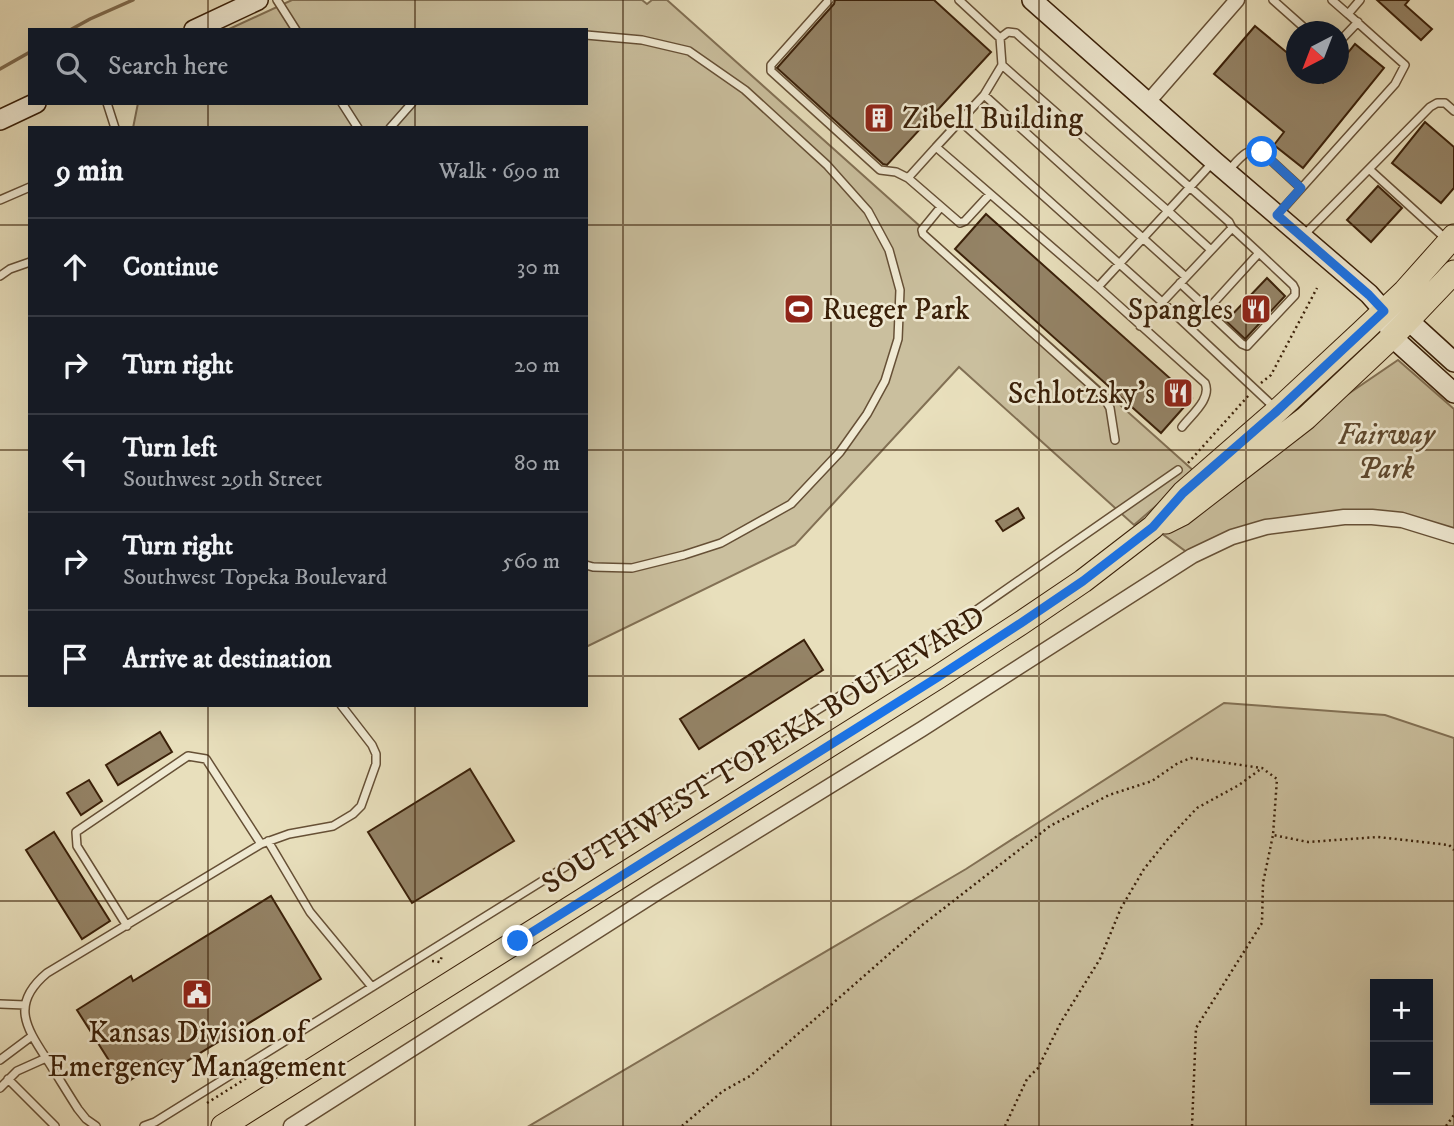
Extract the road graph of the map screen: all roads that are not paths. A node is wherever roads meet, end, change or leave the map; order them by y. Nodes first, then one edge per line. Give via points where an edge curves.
1 (258, 0) edge
2 (277, 0) edge
3 (829, 0) edge
4 (959, 0) edge
5 (1032, 0) edge
6 (1237, 0) edge
7 (1273, 0) edge
8 (1332, 0) edge
9 (1360, 0) edge
10 (1348, 14) junction
11 (1296, 21) edge
12 (1358, 22) junction
13 (198, 28) edge
14 (295, 28) edge
15 (1349, 32) edge
16 (588, 35) edge
17 (1000, 38) junction
18 (1002, 65) junction
19 (984, 95) junction
20 (1148, 102) junction
21 (32, 105) edge
22 (108, 105) edge
23 (343, 105) edge
24 (410, 105) edge
25 (1454, 111) edge
26 (113, 116) junction
27 (0, 120) edge
28 (960, 121) junction
29 (108, 126) edge
30 (115, 126) edge
31 (357, 126) edge
32 (392, 126) edge
33 (936, 147) junction
34 (1220, 167) junction
35 (1369, 169) junction
36 (908, 178) junction
37 (28, 188) edge
38 (1190, 188) junction
39 (1301, 188) junction
40 (990, 194) junction
41 (0, 200) edge
42 (940, 208) junction
43 (1168, 211) junction
44 (1277, 215) junction
45 (1232, 228) junction
46 (1303, 237) junction
47 (1143, 238) junction
48 (1451, 239) edge
49 (1211, 250) junction
50 (1259, 253) junction
51 (28, 263) edge
52 (1119, 264) junction
53 (1454, 272) edge
54 (0, 276) edge
55 (1183, 280) junction
56 (1098, 287) junction
57 (1162, 302) junction
58 (1208, 309) junction
59 (1384, 311) junction
60 (1140, 326) junction
61 (1401, 329) junction
62 (1454, 362) edge
63 (1454, 393) edge
64 (1277, 411) junction
65 (1182, 427) dead end
66 (1115, 440) dead end
67 (1178, 470) dead end
68 (1153, 527) junction
69 (1454, 536) edge
70 (588, 566) edge
71 (343, 707) edge
72 (265, 842) junction
73 (127, 926) junction
74 (372, 987) junction
75 (0, 1004) edge
76 (25, 1005) junction
77 (32, 1037) junction
78 (46, 1058) junction
79 (0, 1060) edge
80 (8, 1079) junction
81 (0, 1088) edge
82 (55, 1126) edge
83 (96, 1126) edge
84 (144, 1126) edge
85 (223, 1126) edge
86 (291, 1126) edge

1 - 13 main road
2 - 14 lane
3 - 36 lane via 771,65 771,71 880,170
4 - 17 lane
5 - 20 main road
6 - 20 street
7 - 11 lane
8 - 10 lane
9 - 10 lane
10 - 12 lane
12 - 15 lane
12 - 39 lane via 1405,65 1395,84
16 - 70 lane via 642,40 689,51 745,90 827,165 868,211 889,250 900,290 898,339 885,381 840,452 791,504 721,543 684,555 632,568
17 - 18 lane
17 - 38 lane via 1016,33
18 - 19 lane
18 - 43 lane
19 - 28 lane
19 - 47 lane
20 - 34 main road
21 - 27 main road
22 - 26 lane
23 - 31 lane
24 - 32 lane
25 - 35 lane via 1445,103 1430,107
26 - 29 lane
26 - 30 lane
28 - 33 lane
28 - 52 lane
33 - 36 lane
33 - 40 lane
34 - 38 lane
34 - 39 lane via 1256,149
34 - 44 main road
35 - 46 lane
35 - 48 lane
36 - 42 lane
37 - 41 lane
38 - 43 lane
38 - 45 lane
39 - 44 lane
40 - 42 lane via 960,223
40 - 56 lane
42 - 66 lane via 923,234 1103,396 1110,408
43 - 47 lane
43 - 49 lane
44 - 46 main road
45 - 49 lane
45 - 50 lane
46 - 59 main road
47 - 52 lane
47 - 55 lane
48 - 59 main road, SOUTHWEST TOPEKA BOULEVARD
49 - 55 lane
50 - 58 lane
50 - 58 lane via 1293,285 1295,295 1286,305 1247,346
51 - 54 lane
52 - 56 lane
52 - 57 lane
53 - 61 main road, SOUTHWEST TOPEKA BOULEVARD
55 - 57 lane
55 - 58 lane
56 - 60 lane
57 - 60 lane
57 - 64 lane
59 - 61 main road
59 - 64 main road, SOUTHWEST TOPEKA BOULEVARD
60 - 65 lane via 1208,389
61 - 62 main road
61 - 63 main road
61 - 68 main road, SOUTHWEST TOPEKA BOULEVARD via 1287,434 1182,514
64 - 68 main road, SOUTHWEST TOPEKA BOULEVARD via 1183,493
67 - 74 lane via 962,620
68 - 85 main road, SOUTHWEST TOPEKA BOULEVARD via 1083,581 938,677
69 - 86 street via 1402,520 1357,516 1266,527 1192,556
71 - 72 lane via 376,754 361,806 333,826
72 - 73 lane
72 - 73 lane via 206,759 188,756 76,832 77,846
72 - 74 lane via 310,912
73 - 76 lane via 47,973 31,989
74 - 84 lane
75 - 76 lane
76 - 77 lane
77 - 78 lane
77 - 79 lane
78 - 80 lane
78 - 83 lane via 78,1109
80 - 81 lane
80 - 82 lane

